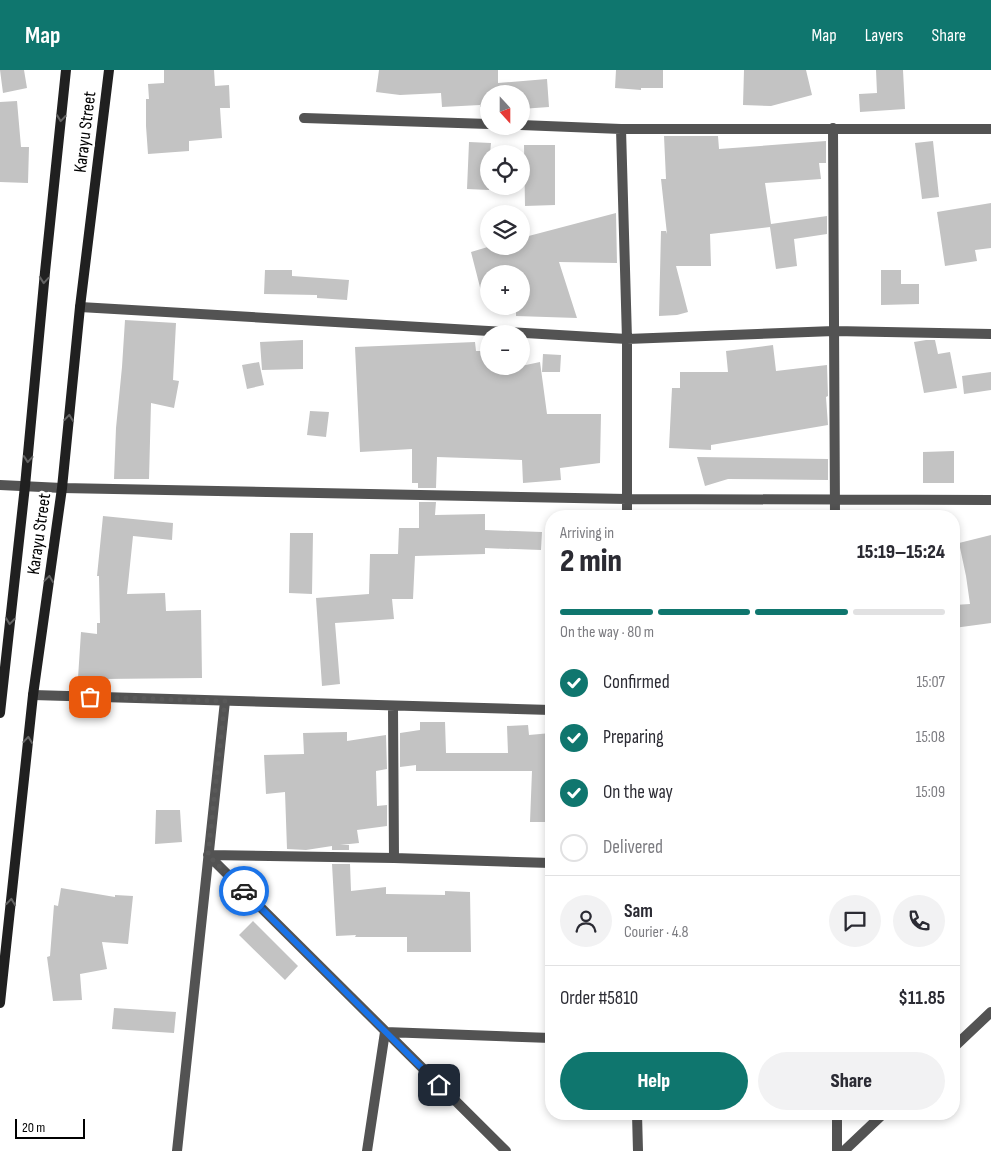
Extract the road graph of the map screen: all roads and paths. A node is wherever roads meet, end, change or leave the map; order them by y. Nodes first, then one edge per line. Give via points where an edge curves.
1 (66, 70) edge
2 (109, 70) edge
3 (304, 118) dead end
4 (480, 124) edge
5 (530, 125) edge
6 (834, 128) junction
7 (991, 128) edge
8 (621, 129) junction
9 (80, 307) junction
10 (834, 331) junction
11 (991, 334) edge
12 (627, 338) junction
13 (0, 485) edge
14 (25, 486) junction
15 (62, 488) junction
16 (627, 499) junction
17 (835, 500) junction
18 (991, 500) edge
19 (627, 510) edge
20 (835, 510) edge
21 (33, 696) junction
22 (225, 701) junction
23 (393, 706) junction
24 (545, 710) edge
25 (0, 713) edge
26 (208, 855) junction
27 (394, 858) junction
28 (545, 863) edge
29 (0, 1003) edge
30 (991, 1012) edge
31 (385, 1032) junction
32 (545, 1038) edge
33 (960, 1041) edge
34 (637, 1120) edge
35 (837, 1120) edge
36 (878, 1120) edge
37 (177, 1151) edge
38 (367, 1151) edge
39 (506, 1151) edge
40 (638, 1151) edge
41 (837, 1151) edge
42 (844, 1151) edge

1 -> 14 main road, Karayu Street
2 - 9 main road, Karayu Street
3 - 4 street
5 - 8 street
6 - 7 street
6 - 8 street
6 - 10 street
8 - 12 street
9 - 12 street
15 -> 9 main road, Karayu Street
10 - 11 street
10 - 12 street
10 - 17 street
12 - 16 street
13 - 14 street
14 - 15 street
14 -> 25 main road, Karayu Street
15 - 16 street
21 -> 15 main road, Karayu Street
16 - 17 street
16 - 19 street
17 - 18 street
17 - 20 street
21 - 22 street
29 -> 21 main road, Karayu Street
22 - 23 street
22 - 26 street
23 - 24 street
23 - 27 street
26 - 27 street
26 - 31 street
26 - 37 street
27 - 28 street
30 - 33 street
31 - 32 street
31 - 38 street
31 - 39 street
34 - 40 street
35 - 41 street
36 - 42 street

